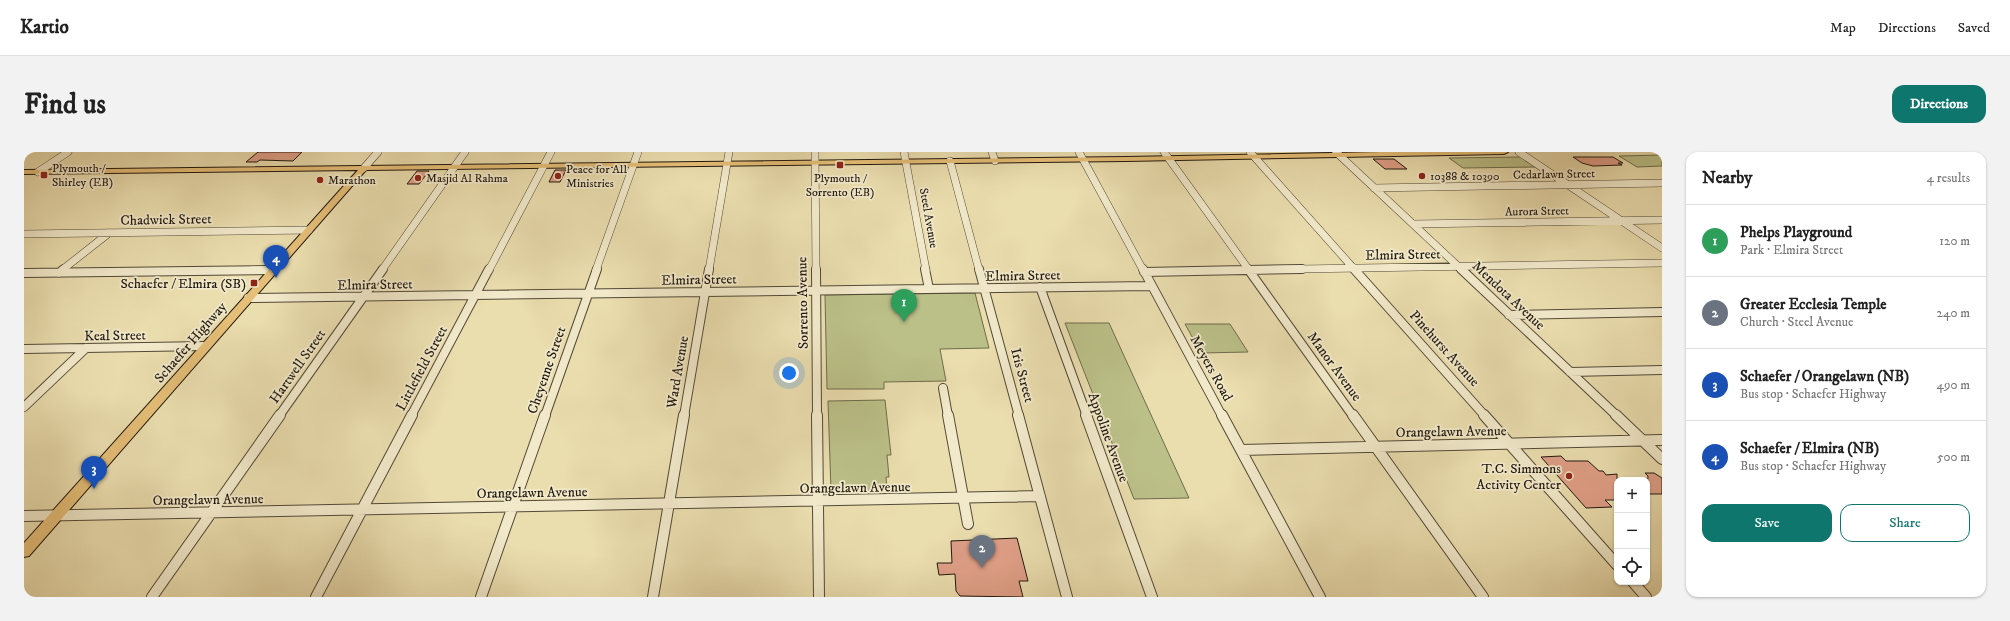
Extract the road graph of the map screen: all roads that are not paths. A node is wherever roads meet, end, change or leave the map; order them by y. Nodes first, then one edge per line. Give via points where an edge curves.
1 (68, 152) edge
2 (378, 152) edge
3 (465, 152) edge
4 (551, 152) edge
5 (638, 152) edge
6 (729, 152) edge
7 (815, 152) edge
8 (904, 152) edge
9 (992, 152) edge
10 (1079, 152) edge
11 (1504, 152) edge
12 (1520, 152) edge
13 (1337, 153) edge
14 (1421, 153) edge
15 (1252, 154) edge
16 (1166, 155) edge
17 (1083, 160) junction
18 (950, 161) junction
19 (995, 161) junction
20 (906, 162) junction
21 (815, 163) junction
22 (726, 164) junction
23 (633, 165) junction
24 (544, 166) junction
25 (454, 167) junction
26 (364, 168) junction
27 (24, 172) edge
28 (38, 172) junction
29 (1662, 183) edge
30 (1569, 185) junction
31 (1374, 188) junction
32 (1662, 220) edge
33 (1622, 221) junction
34 (1413, 224) junction
35 (309, 230) junction
36 (109, 233) junction
37 (24, 234) edge
38 (1662, 248) edge
39 (1662, 262) edge
40 (1457, 266) junction
41 (1354, 268) junction
42 (274, 270) junction
43 (1248, 270) junction
44 (1144, 272) junction
45 (24, 273) edge
46 (58, 273) junction
47 (1151, 286) junction
48 (1040, 287) junction
49 (985, 288) junction
50 (929, 289) junction
51 (815, 291) junction
52 (705, 292) junction
53 (588, 294) junction
54 (476, 295) junction
55 (363, 297) junction
56 (248, 298) junction
57 (1662, 312) edge
58 (1509, 315) junction
59 (206, 346) junction
60 (86, 348) junction
61 (24, 349) edge
62 (1662, 370) edge
63 (1570, 372) junction
64 (943, 388) dead end
65 (24, 407) edge
66 (1662, 440) edge
67 (1642, 441) junction
68 (1510, 444) junction
69 (1376, 447) junction
70 (1241, 450) junction
71 (1662, 459) edge
72 (1040, 496) junction
73 (964, 498) junction
74 (818, 502) junction
75 (668, 505) junction
76 (514, 506) junction
77 (362, 510) junction
78 (212, 513) junction
79 (56, 515) junction
80 (24, 516) edge
81 (968, 524) dead end
82 (24, 552) edge
83 (1614, 561) edge
84 (1636, 585) edge
85 (152, 597) edge
86 (316, 597) edge
87 (481, 597) edge
88 (653, 597) edge
89 (819, 597) edge
90 (1067, 597) edge
91 (1152, 597) edge
92 (1320, 597) edge
93 (1483, 597) edge
94 (1646, 597) edge

1 - 28 street
2 - 26 street, Schaefer Highway
3 - 25 street, Hartwell Street
4 - 24 street, Littlefield Street
5 - 23 street, Cheyenne Street
6 - 22 street, Ward Avenue
7 - 21 street, Sorrento Avenue
8 - 20 street, Steel Avenue
9 - 19 street
10 - 17 street, Meyers Road
11 - 14 main road
12 - 30 street
13 - 14 main road
13 - 15 main road
13 - 31 street, Mendota Avenue
15 - 16 main road
15 - 41 street, Pinehurst Avenue
16 - 17 main road
16 - 43 street, Manor Avenue
17 - 19 main road
17 - 44 street, Meyers Road
18 - 19 main road
18 - 20 main road
18 - 49 street, Iris Street
20 - 21 main road
20 - 50 street, Steel Avenue
21 - 22 main road
21 - 51 street, Sorrento Avenue
22 - 23 main road
22 - 52 street, Ward Avenue
23 - 24 main road
23 - 53 street, Cheyenne Street
24 - 25 main road
24 - 54 street, Littlefield Street
25 - 26 main road
25 - 55 street, Hartwell Street
26 - 28 main road
26 - 35 main road, Schaefer Highway
27 - 28 main road
29 - 30 street, Cedarlawn Street
30 - 31 street, Cedarlawn Street
30 - 33 street
31 - 34 street, Mendota Avenue
32 - 33 street, Aurora Street
33 - 34 street, Aurora Street
33 - 38 street
34 - 40 street, Mendota Avenue
35 - 36 street, Chadwick Street
35 - 42 main road, Schaefer Highway
36 - 37 street, Chadwick Street
36 - 46 street
39 - 40 street, Elmira Street
40 - 41 street, Elmira Street
40 - 58 street, Mendota Avenue
41 - 43 street, Elmira Street
41 - 68 street, Pinehurst Avenue
42 - 46 street
42 - 56 main road, Schaefer Highway
43 - 44 street, Elmira Street
43 - 69 street, Manor Avenue
44 - 47 street, Meyers Road
45 - 46 street
47 - 48 street, Elmira Street
47 - 70 street, Meyers Road
48 - 49 street, Elmira Street
48 - 91 street, Appoline Avenue
49 - 50 street, Elmira Street
49 - 72 street, Iris Street
50 - 51 street, Elmira Street
51 - 52 street, Elmira Street
51 - 74 street, Sorrento Avenue
52 - 53 street, Elmira Street
52 - 75 street, Ward Avenue
53 - 54 street, Elmira Street
53 - 76 street, Cheyenne Street
54 - 55 street, Elmira Street
54 - 77 street, Littlefield Street
55 - 56 street, Elmira Street
55 - 78 street, Hartwell Street
56 - 59 main road, Schaefer Highway
57 - 58 street
58 - 63 street, Mendota Avenue
59 - 60 street, Keal Street
59 - 79 main road, Schaefer Highway
60 - 61 street, Keal Street
60 - 65 street
62 - 63 street
63 - 67 street, Mendota Avenue
64 - 73 street
66 - 67 street, Orangelawn Avenue
67 - 68 street, Orangelawn Avenue
67 - 71 street, Mendota Avenue
68 - 69 street, Orangelawn Avenue
68 - 83 street, Pinehurst Avenue
69 - 70 street, Orangelawn Avenue
69 - 93 street, Manor Avenue
70 - 92 street, Meyers Road
72 - 73 street, Orangelawn Avenue
72 - 90 street, Iris Street
73 - 74 street, Orangelawn Avenue
73 - 81 street
74 - 75 street, Orangelawn Avenue
74 - 89 street, Sorrento Avenue
75 - 76 street, Orangelawn Avenue
75 - 88 street, Ward Avenue
76 - 77 street, Orangelawn Avenue
76 - 87 street, Cheyenne Street
77 - 78 street, Orangelawn Avenue
77 - 86 street, Littlefield Street
78 - 79 street, Orangelawn Avenue
78 - 85 street, Hartwell Street
79 - 80 street, Orangelawn Avenue
79 - 82 main road, Schaefer Highway
84 - 94 street

